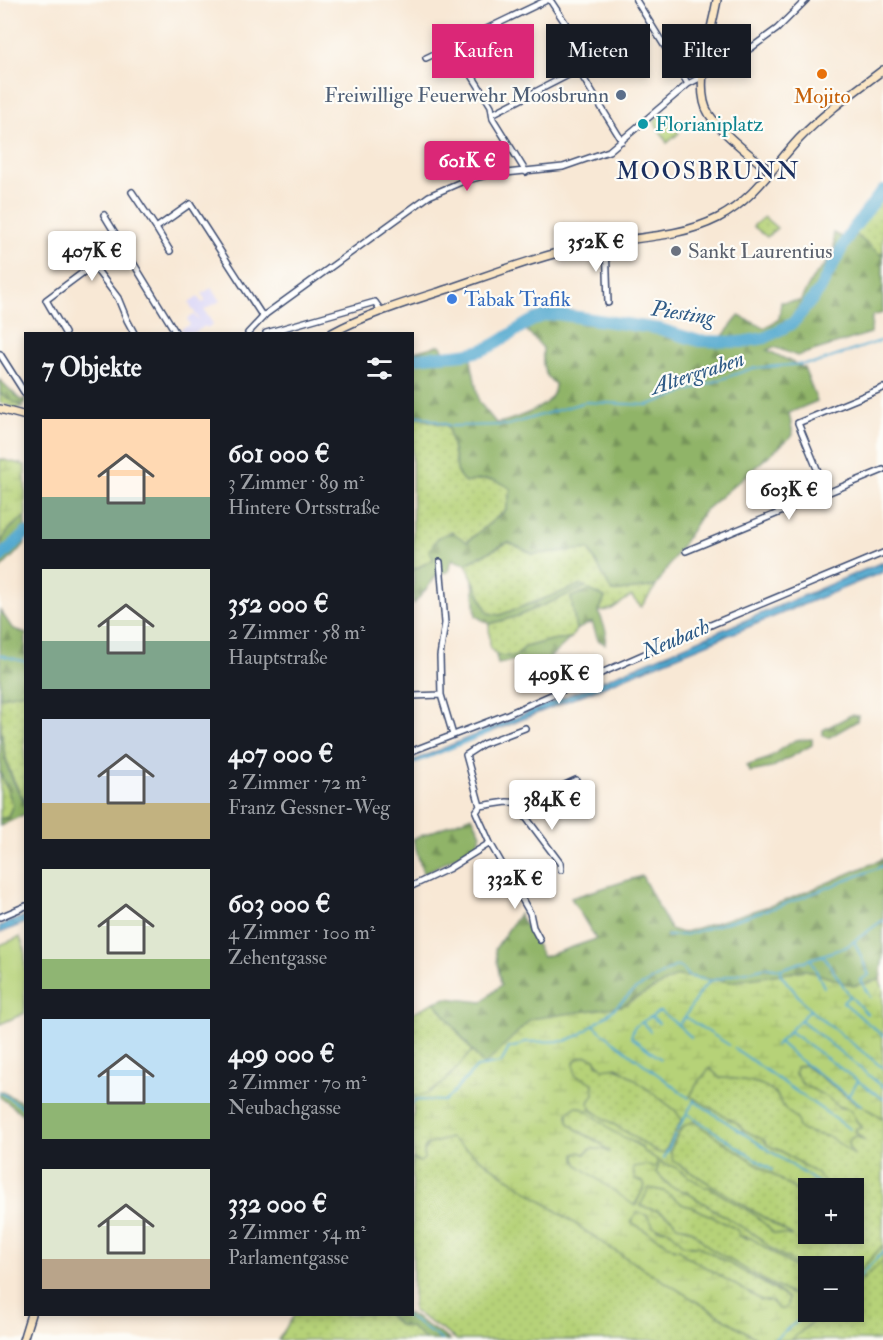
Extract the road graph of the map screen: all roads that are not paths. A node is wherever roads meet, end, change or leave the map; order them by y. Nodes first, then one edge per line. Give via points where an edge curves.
1 (549, 0) edge
2 (636, 0) edge
3 (717, 0) edge
4 (806, 0) edge
5 (498, 24) edge
6 (565, 24) edge
7 (712, 24) edge
8 (751, 48) edge
9 (432, 55) edge
10 (426, 58) dead end
11 (883, 70) edge
12 (473, 78) edge
13 (565, 78) edge
14 (583, 78) edge
15 (698, 78) edge
16 (702, 78) edge
17 (688, 84) junction
18 (494, 113) junction
19 (622, 141) junction
20 (526, 172) junction
21 (771, 172) junction
22 (132, 192) dead end
23 (104, 215) dead end
24 (156, 228) junction
25 (606, 242) junction
26 (171, 251) dead end
27 (608, 303) dead end
28 (382, 312) junction
29 (263, 317) junction
30 (64, 332) edge
31 (133, 332) edge
32 (175, 332) edge
33 (249, 332) edge
34 (270, 332) edge
35 (334, 332) edge
36 (0, 354) edge
37 (883, 388) edge
38 (24, 391) edge
39 (0, 409) edge
40 (24, 415) edge
41 (883, 470) edge
42 (827, 494) junction
43 (686, 551) dead end
44 (883, 553) edge
45 (440, 562) dead end
46 (441, 695) junction
47 (414, 696) edge
48 (525, 728) dead end
49 (453, 735) junction
50 (414, 750) edge
51 (576, 780) dead end
52 (516, 804) junction
53 (480, 806) junction
54 (490, 843) junction
55 (561, 870) dead end
56 (414, 885) edge
57 (24, 907) edge
58 (0, 917) edge
59 (540, 940) dead end
60 (31, 1316) edge
61 (23, 1340) edge

1 - 5 street
1 - 6 street
2 - 17 street
3 - 7 main road
4 - 8 street
9 - 10 street
11 - 21 main road via 824,116
12 - 18 street
13 - 18 street
14 - 19 street
15 - 17 street
16 - 21 main road via 704,103 710,115
17 - 19 street
18 - 20 street via 493,119
19 - 20 street via 583,161
20 - 29 street via 487,175 429,196
21 - 25 main road via 734,208 704,224
22 - 24 street
23 - 32 street
24 - 26 street
24 - 29 street via 190,204
25 - 27 street
25 - 28 main road via 539,259
28 - 34 street via 375,302
28 - 35 main road
29 - 33 street
30 - 31 street via 46,300 93,265 118,298
36 - 38 street
37 - 42 street via 798,423
39 - 40 main road
41 - 42 street
42 - 43 street
44 - 49 street
45 - 46 street via 444,623
46 - 47 street
46 - 49 street
48 - 53 street via 466,755
49 - 50 street
51 - 52 street
52 - 53 street
52 - 55 street via 560,863
53 - 54 street via 476,812
54 - 56 street
54 - 59 street via 530,913
57 - 58 street
60 - 61 main road

